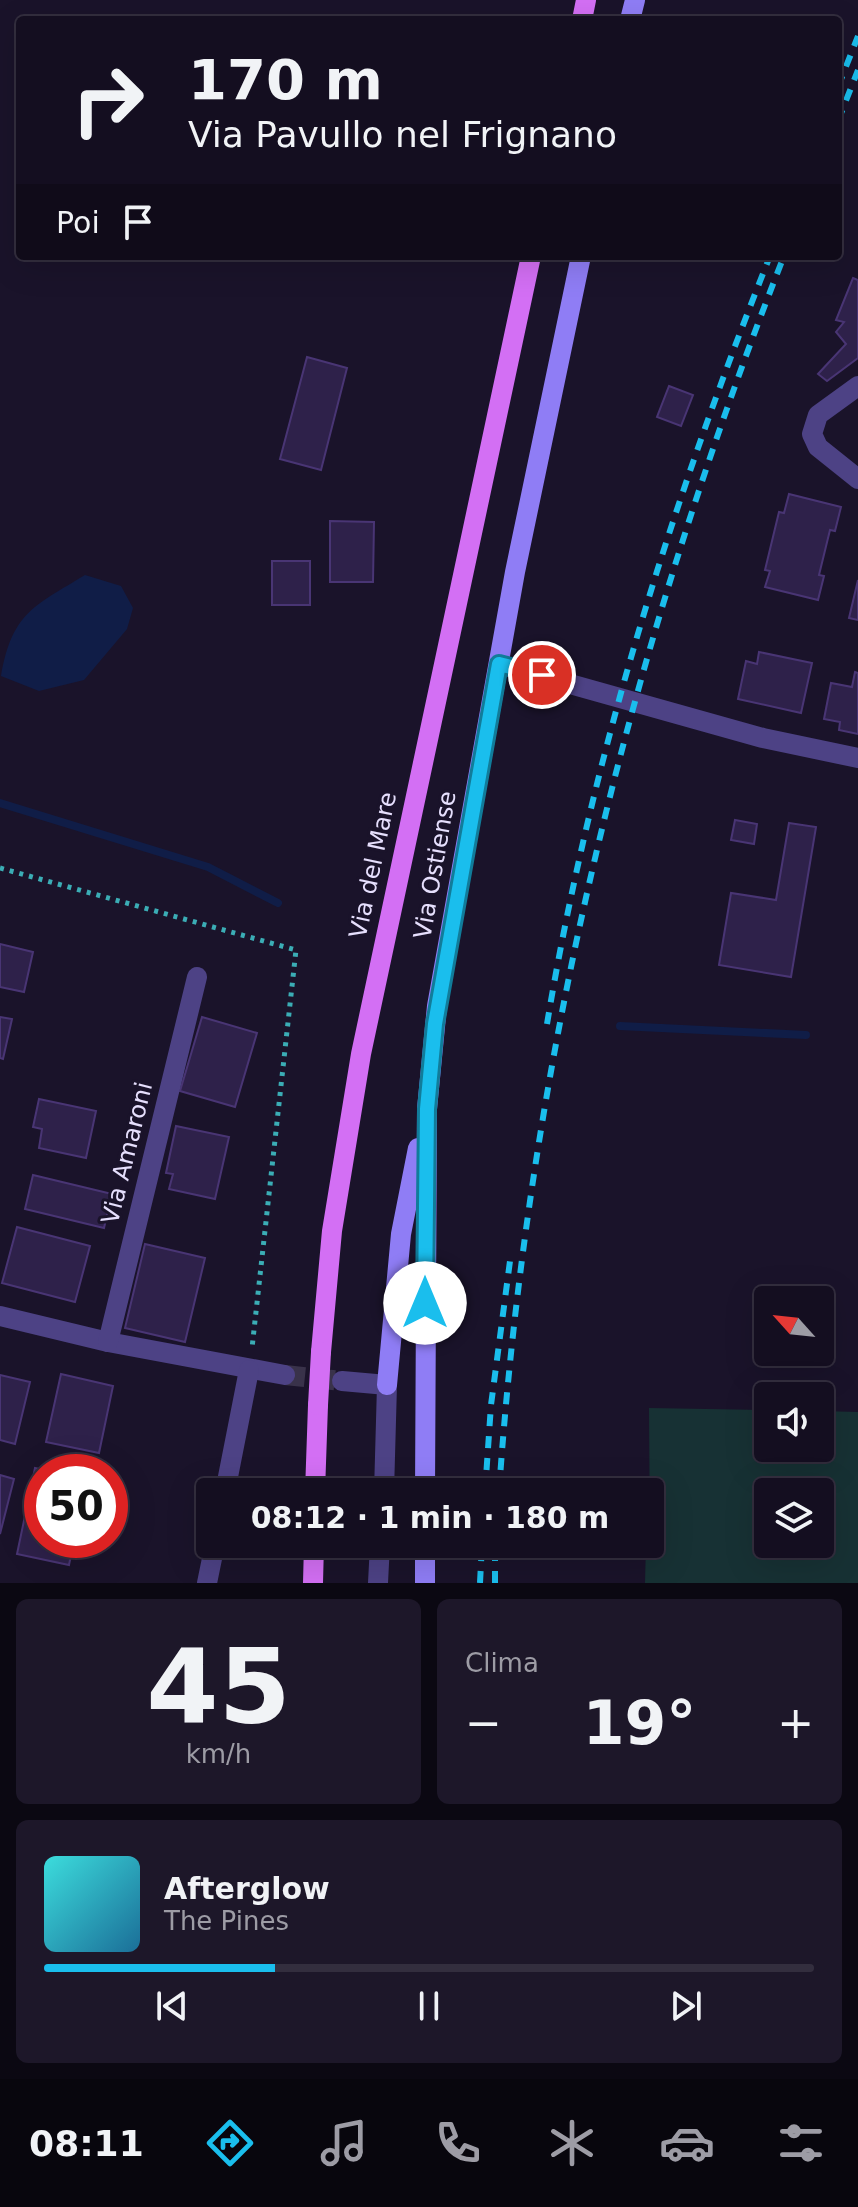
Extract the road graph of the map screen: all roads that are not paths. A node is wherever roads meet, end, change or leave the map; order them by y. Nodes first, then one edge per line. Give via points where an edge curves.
1 (530, 260) edge
2 (580, 260) edge
3 (858, 386) edge
4 (858, 479) edge
5 (499, 664) junction
6 (858, 758) edge
7 (197, 977) dead end
8 (427, 1109) junction
9 (0, 1316) edge
10 (108, 1342) junction
11 (249, 1370) junction
12 (285, 1375) tunnel mouth
13 (342, 1381) tunnel mouth
14 (387, 1385) junction
15 (228, 1478) edge
16 (315, 1478) edge
17 (384, 1478) edge
18 (425, 1478) edge
19 (314, 1558) edge
20 (379, 1558) edge
21 (425, 1558) edge
22 (313, 1583) edge
23 (378, 1583) edge
24 (425, 1583) edge

1 - 16 main road, Via del Mare, bridge via 361,1054 335,1213
2 - 5 main road, Via Ostiense
3 - 4 street via 818,415 812,434 818,447
5 - 6 street via 763,738
5 - 8 main road, Via Ostiense via 446,947
7 - 10 street, Via Amaroni
8 - 14 main road via 401,1234
8 - 18 main road, Via Ostiense
9 - 10 street
10 - 11 street
11 - 12 street
11 - 15 street
13 - 14 street
14 - 17 street
19 - 22 main road
20 - 23 street
21 - 24 main road

